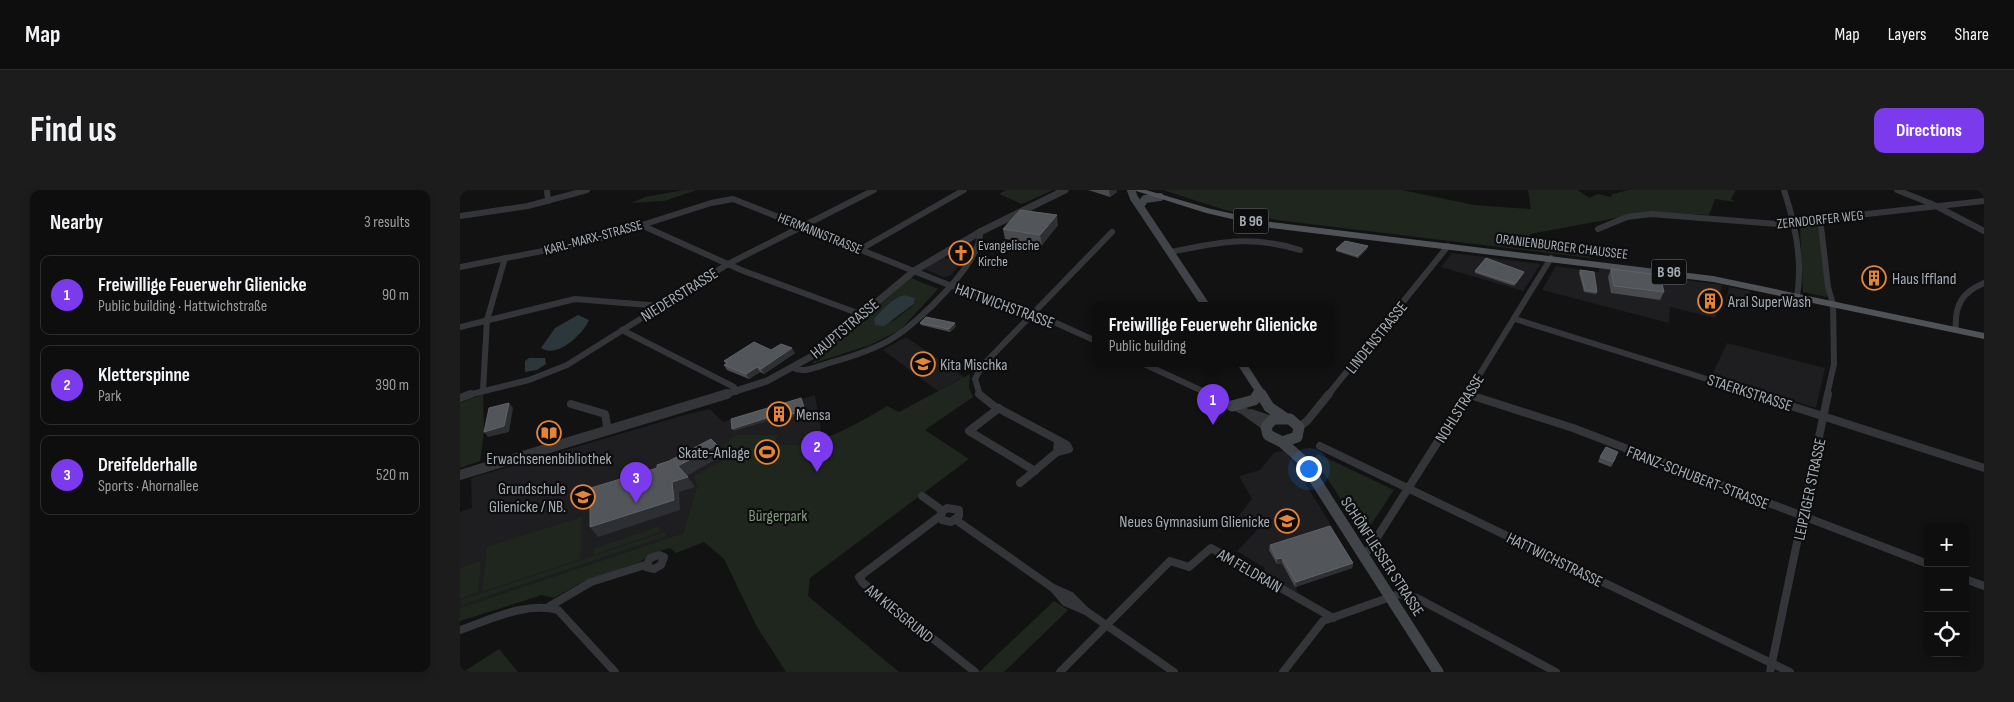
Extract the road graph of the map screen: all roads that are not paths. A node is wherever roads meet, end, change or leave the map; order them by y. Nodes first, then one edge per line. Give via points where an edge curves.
1 (547, 190) edge
2 (587, 190) edge
3 (874, 190) edge
4 (964, 190) edge
5 (1065, 190) edge
6 (1131, 190) edge
7 (1137, 190) edge
8 (1784, 190) edge
9 (1897, 190) edge
10 (1160, 197) junction
11 (724, 200) joint
12 (548, 201) junction
13 (1984, 201) edge
14 (1140, 206) junction
15 (1937, 206) junction
16 (460, 216) edge
17 (1818, 220) junction
18 (1795, 224) junction
19 (641, 225) junction
20 (803, 226) junction
21 (1598, 229) dead end
22 (1984, 231) edge
23 (980, 232) junction
24 (1112, 232) dead end
25 (1448, 246) junction
26 (861, 249) junction
27 (1300, 250) dead end
28 (1171, 252) junction
29 (505, 258) junction
30 (1551, 258) junction
31 (728, 264) junction
32 (460, 268) edge
33 (914, 270) junction
34 (1984, 283) edge
35 (949, 285) junction
36 (1797, 296) junction
37 (1203, 302) edge
38 (1832, 304) junction
39 (661, 306) junction
40 (1034, 313) junction
41 (860, 314) junction
42 (487, 320) junction
43 (1514, 320) junction
44 (460, 327) edge
45 (622, 330) junction
46 (1956, 330) junction
47 (1984, 336) edge
48 (1092, 339) edge
49 (1150, 367) edge
50 (1244, 367) edge
51 (794, 368) junction
52 (482, 390) junction
53 (736, 392) junction
54 (1260, 392) junction
55 (1467, 394) junction
56 (460, 398) edge
57 (571, 404) dead end
58 (1232, 406) junction
59 (1269, 407) junction
60 (999, 408) junction
61 (1824, 416) junction
62 (1285, 418) junction
63 (1270, 422) junction
64 (1299, 426) junction
65 (608, 430) junction
66 (1295, 439) junction
67 (1058, 440) junction
68 (1282, 442) junction
69 (1320, 446) dead end
70 (1057, 452) junction
71 (1301, 458) junction
72 (1984, 468) edge
73 (1035, 471) junction
74 (460, 475) edge
75 (1020, 483) dead end
76 (1409, 490) junction
77 (922, 496) dead end
78 (942, 513) junction
79 (1803, 517) junction
80 (956, 520) junction
81 (1362, 554) junction
82 (1924, 562) edge
83 (645, 565) dead end
84 (1969, 580) edge
85 (1984, 586) edge
86 (1390, 597) junction
87 (550, 606) junction
88 (1333, 618) junction
89 (1106, 625) junction
90 (460, 630) edge
91 (1771, 668) edge
92 (615, 672) edge
93 (975, 672) edge
94 (1060, 672) edge
95 (1174, 672) edge
96 (1283, 672) edge
97 (1438, 672) edge
98 (1556, 672) edge
99 (1790, 672) edge

1 - 12 street
2 - 12 street
3 - 20 street, NIEDERSTRASSE
4 - 26 street
5 - 23 street, HAUPTSTRASSE
6 - 14 main road
7 - 10 main road, ORANIENBURGER CHAUSSEE / B 96
8 - 18 street
9 - 15 street
10 - 14 main road via 1145,199
10 - 25 main road, ORANIENBURGER CHAUSSEE / B 96 via 1271,225
11 - 19 street, KARL-MARX-STRASSE
11 - 20 street, HERMANNSTRASSE via 738,201
12 - 16 street
13 - 15 street, ZERNDORFER WEG
14 - 28 main road
15 - 17 street, ZERNDORFER WEG
15 - 22 street
17 - 18 street, ZERNDORFER WEG
17 - 38 street, LEIPZIGER STRASSE
18 - 21 street, ZERNDORFER WEG via 1651,214 1627,217
18 - 36 street
19 - 29 street, KARL-MARX-STRASSE via 589,242
19 - 31 street
20 - 26 street, HERMANNSTRASSE
20 - 31 street, NIEDERSTRASSE
23 - 33 street, HAUPTSTRASSE
23 - 35 street via 983,238 980,248
24 - 40 street
25 - 30 main road, ORANIENBURGER CHAUSSEE / B 96
25 - 64 street, LINDENSTRASSE via 1307,421
26 - 33 street, HERMANNSTRASSE
27 - 28 street via 1253,238
28 - 37 main road
29 - 32 street, KARL-MARX-STRASSE
29 - 42 street
30 - 36 main road, ORANIENBURGER CHAUSSEE / B 96 via 1713,278
30 - 43 street, NOHLSTRASSE
31 - 39 street, NIEDERSTRASSE
31 - 41 street
33 - 35 street, HATTWICHSTRASSE
33 - 41 street, HAUPTSTRASSE
34 - 46 street via 1969,290 1957,303 1954,314
35 - 40 street, HATTWICHSTRASSE
35 - 51 street via 912,326 889,341 808,370
36 - 38 main road, ORANIENBURGER CHAUSSEE / B 96
38 - 46 main road, ORANIENBURGER CHAUSSEE / B 96
38 - 61 street, LEIPZIGER STRASSE via 1834,364
39 - 42 street via 575,299
39 - 45 street, NIEDERSTRASSE
40 - 48 street, HATTWICHSTRASSE
40 - 60 street via 977,374 975,382 982,398
41 - 51 street, HAUPTSTRASSE via 814,355
42 - 44 street
42 - 52 street
43 - 55 street, NOHLSTRASSE
43 - 61 street, STAERKSTRASSE
45 - 52 street, NIEDERSTRASSE via 545,375
45 - 53 street via 734,387
46 - 47 main road, ORANIENBURGER CHAUSSEE / B 96
49 - 58 street
50 - 54 main road
51 - 53 street, HAUPTSTRASSE
52 - 56 street, NIEDERSTRASSE
53 - 65 street, HAUPTSTRASSE
54 - 58 main road via 1254,400
54 - 59 main road
55 - 76 street, NOHLSTRASSE
55 - 79 street, FRANZ-SCHUBERT-STRASSE via 1573,428
57 - 65 street via 605,414
58 - 63 street
59 - 62 main road
59 - 63 main road
60 - 67 street
60 - 73 street via 969,431
61 - 72 street, STAERKSTRASSE
61 - 79 street, LEIPZIGER STRASSE
62 - 63 main road
62 - 64 main road
63 - 68 main road via 1270,438
64 - 66 main road via 1300,434
65 - 74 street, HAUPTSTRASSE
66 - 68 main road
66 - 71 main road, SCHÖNFLIESSER STRASSE
67 - 70 street
67 - 70 street via 1069,449 1064,453
68 - 71 main road, SCHÖNFLIESSER STRASSE
69 - 76 street, HATTWICHSTRASSE
70 - 73 street
71 - 81 main road, SCHÖNFLIESSER STRASSE
73 - 75 street
76 - 81 street, NOHLSTRASSE
76 - 91 street, HATTWICHSTRASSE
77 - 78 street
78 - 80 street via 945,522
78 - 80 street via 952,507 959,510
78 - 93 street, AM KIESGRUND via 859,577 863,584
79 - 82 street, FRANZ-SCHUBERT-STRASSE
79 - 91 street, LEIPZIGER STRASSE
80 - 89 street via 1053,588 1064,602 1086,611
81 - 86 main road, SCHÖNFLIESSER STRASSE
83 - 87 street via 591,582
84 - 85 street
86 - 88 street
86 - 97 main road, SCHÖNFLIESSER STRASSE
86 - 98 street via 1399,594 1417,598
87 - 90 street via 531,608
87 - 92 street via 558,610
88 - 89 street, AM FELDRAIN via 1211,548 1189,567 1170,561
88 - 96 street via 1322,621
89 - 94 street
89 - 95 street
91 - 99 street, HATTWICHSTRASSE

